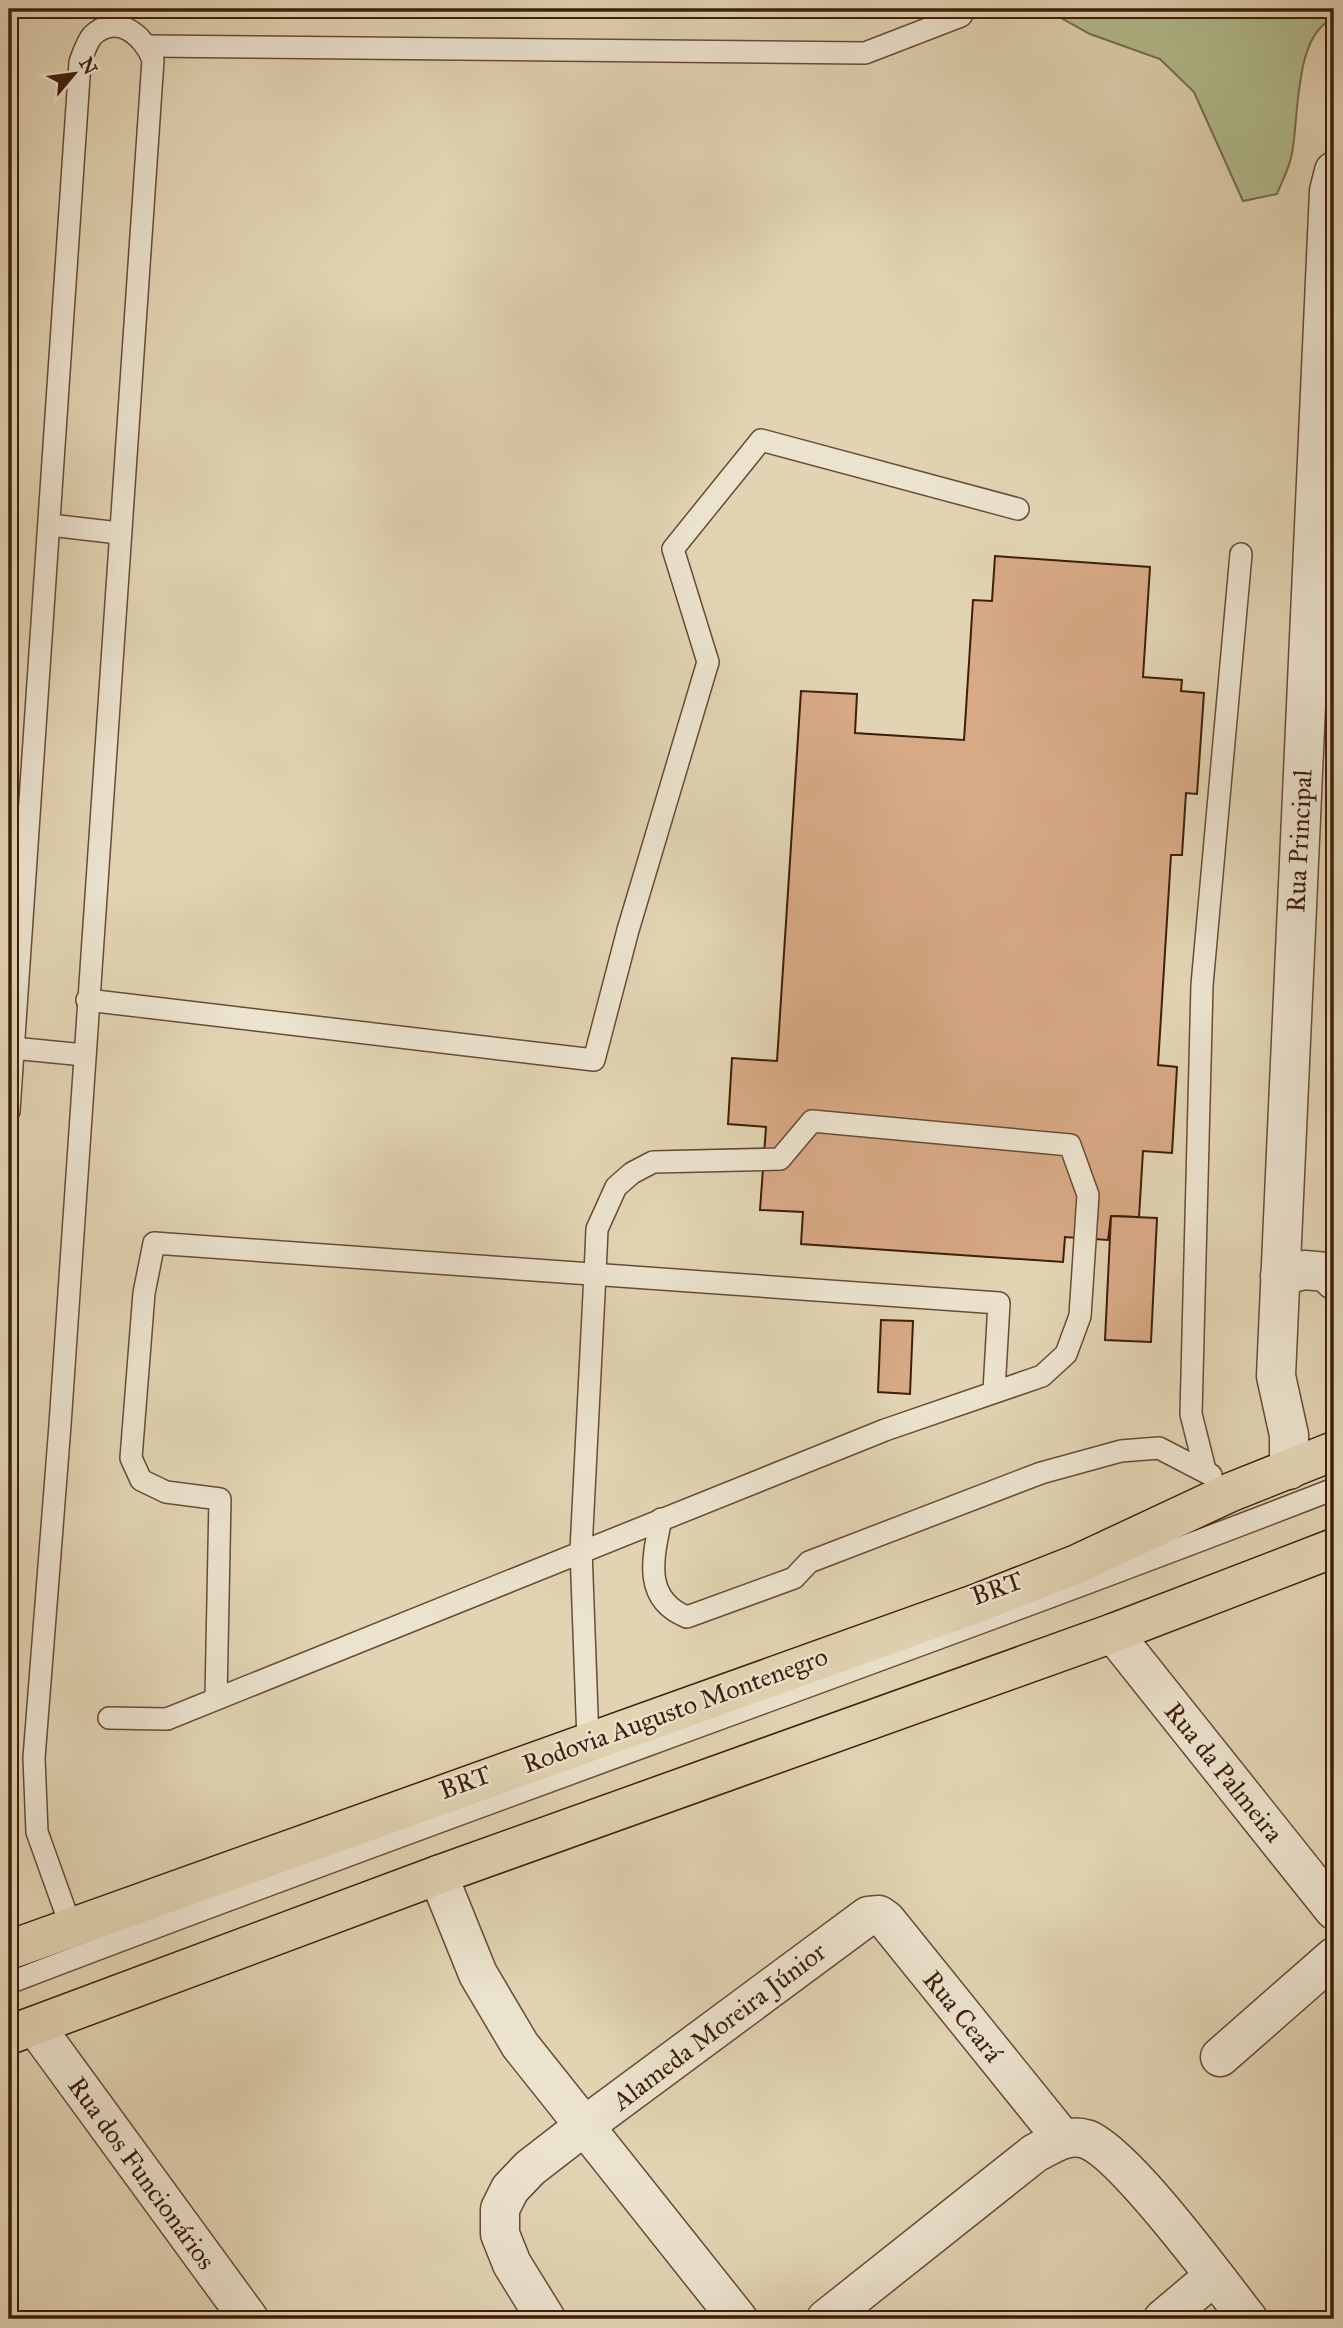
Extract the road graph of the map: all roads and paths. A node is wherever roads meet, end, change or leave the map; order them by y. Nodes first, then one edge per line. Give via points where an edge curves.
1 (965, 9) edge
2 (123, 18) edge
3 (148, 46) junction
4 (1334, 171) edge
5 (1018, 509) dead end
6 (50, 524) junction
7 (119, 533) junction
8 (1241, 554) dead end
9 (1323, 593) edge
10 (87, 1000) junction
11 (13, 1048) junction
12 (84, 1055) junction
13 (9, 1111) edge
14 (595, 1274) junction
15 (1280, 1276) junction
16 (1334, 1280) edge
17 (994, 1391) junction
18 (1334, 1451) edge
19 (1289, 1470) junction
20 (1218, 1481) junction
21 (1334, 1489) edge
22 (661, 1519) junction
23 (1334, 1548) edge
24 (581, 1550) junction
25 (1113, 1633) junction
26 (216, 1698) junction
27 (110, 1718) dead end
28 (589, 1741) junction
29 (438, 1875) junction
30 (1334, 1910) edge
31 (856, 1925) joint
32 (71, 1927) junction
33 (9, 1950) edge
34 (1334, 1957) edge
35 (9, 1983) edge
36 (22, 2031) edge
37 (1220, 2057) dead end
38 (583, 2127) junction
39 (1062, 2138) junction
40 (1214, 2276) junction
41 (249, 2319) edge
42 (546, 2319) edge
43 (738, 2319) edge
44 (826, 2319) edge
45 (1163, 2319) edge
46 (1248, 2319) edge

1 - 3 lane via 961,16 866,53
2 - 3 lane
2 - 6 lane via 92,37 80,62
3 - 7 lane via 153,60
4 - 9 street, Rua Principal via 1329,191
5 - 10 lane via 761,440 673,549 708,662 594,1060
6 - 7 lane
6 - 11 lane
7 - 10 lane
8 - 20 lane via 1202,985 1191,1414
9 - 15 street, Rua Principal
10 - 12 lane
11 - 12 lane
11 - 13 lane
12 - 32 lane via 34,1758 37,1832
14 - 17 lane via 999,1303
14 - 17 lane via 597,1229 616,1187 653,1162 780,1159 812,1121 1070,1145 1088,1195 1080,1315 1074,1337 1066,1354 1042,1376
14 - 24 lane
14 - 26 lane via 153,1244 144,1293 131,1458 141,1480 166,1492 220,1499
15 - 16 street via 1304,1270 1327,1272
15 - 19 street, Rua Principal via 1276,1376 1289,1435
17 - 22 lane via 927,1413
18 - 19 main road, Rodovia Augusto Montenegro
19 - 20 main road, Rodovia Augusto Montenegro
20 - 22 lane via 1159,1448 1121,1451 1041,1473 809,1562 794,1578 687,1617 659,1596 653,1579 652,1560
20 - 28 main road, Rodovia Augusto Montenegro via 1051,1574
21 - 35 lane, BRT via 1009,1614
22 - 24 lane
23 - 25 main road
24 - 26 lane
24 - 28 lane
25 - 29 main road
25 - 30 street, Rua da Palmeira
26 - 27 lane via 167,1719
28 - 32 main road, Rodovia Augusto Montenegro
29 - 36 main road
29 - 38 street via 478,1974 520,2045
31 - 38 street, Alameda Moreira Júnior
31 - 39 street, Rua Ceará via 868,1916 886,1920
32 - 33 main road, Rodovia Augusto Montenegro
34 - 37 street
36 - 41 street, Rua dos Funcionários
38 - 42 street, Alameda Moreira Júnior via 530,2168 510,2189 500,2209 499,2234
38 - 43 street
39 - 40 street via 1084,2139 1104,2150 1129,2173
39 - 44 street via 1035,2153
40 - 45 street
40 - 46 street

